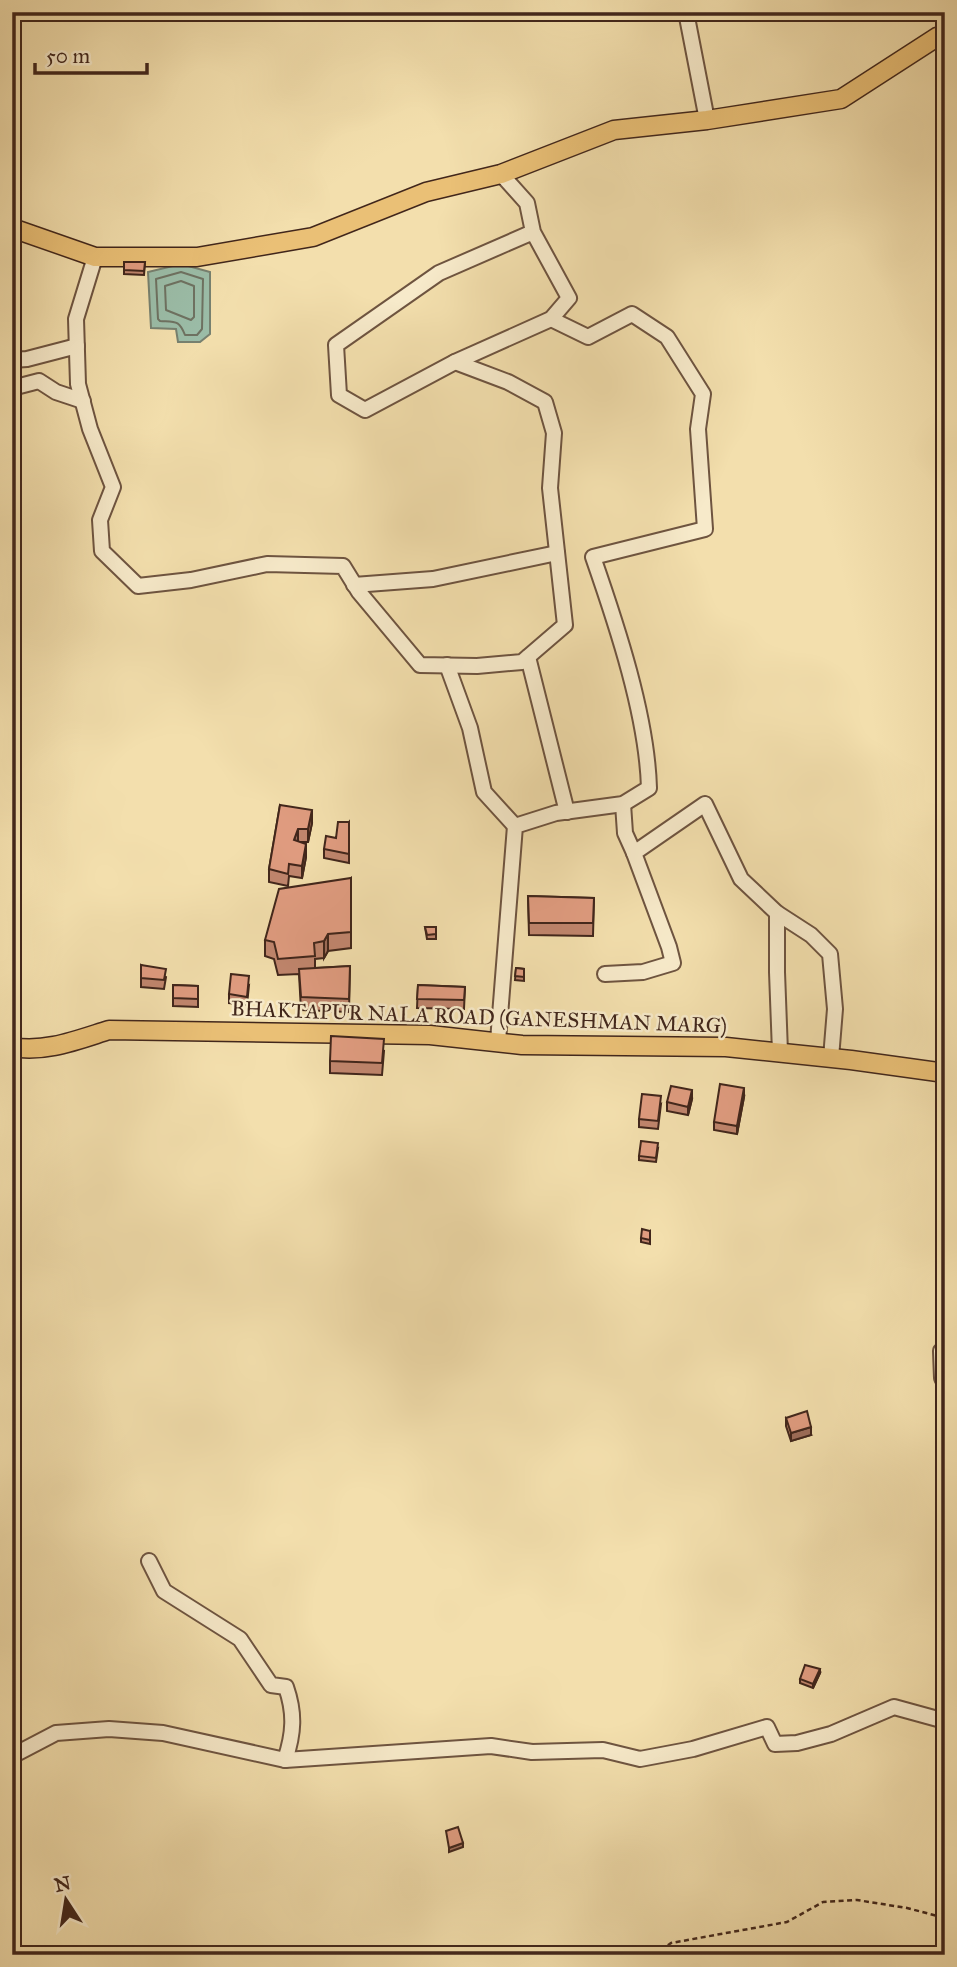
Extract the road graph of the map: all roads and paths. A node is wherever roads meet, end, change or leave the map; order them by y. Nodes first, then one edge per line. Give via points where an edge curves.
1 (686, 12) edge
2 (945, 36) edge
3 (707, 120) junction
4 (501, 174) junction
5 (12, 228) edge
6 (533, 232) junction
7 (95, 257) junction
8 (551, 319) junction
9 (77, 346) junction
10 (12, 360) edge
11 (455, 362) junction
12 (12, 388) edge
13 (83, 401) junction
14 (557, 553) junction
15 (354, 584) junction
16 (528, 656) junction
17 (447, 665) junction
18 (623, 804) junction
19 (567, 812) junction
20 (515, 826) junction
21 (634, 853) junction
22 (777, 913) junction
23 (605, 974) dead end
24 (498, 1041) junction
25 (12, 1047) edge
26 (780, 1052) junction
27 (831, 1058) junction
28 (945, 1073) edge
29 (945, 1349) edge
30 (945, 1382) edge
31 (149, 1561) dead end
32 (945, 1721) edge
33 (12, 1756) edge
34 (285, 1760) junction
35 (945, 1918) edge
36 (654, 1955) edge

1 - 3 street
2 - 3 main road via 841,99
3 - 4 main road via 614,130
4 - 6 street via 527,203
4 - 7 main road via 426,192 313,237 197,257
5 - 7 main road
6 - 8 street via 569,298
6 - 11 street via 439,273 336,345 339,395 365,410
7 - 9 street via 76,319
8 - 11 street
8 - 18 street via 588,337 632,313 667,337 703,394 698,429 705,529 593,557 648,754 649,788
9 - 10 street
9 - 13 street
11 - 14 street via 545,402 554,433 550,488
12 - 13 street via 39,382
13 - 15 street via 113,487 100,520 102,551 138,586 267,564 342,565
14 - 15 street via 433,579
14 - 16 street via 565,625
15 - 17 street via 420,664
16 - 17 street via 522,662
16 - 19 street
17 - 20 street via 470,728 484,792
18 - 19 street
18 - 21 street via 625,833
19 - 20 street
20 - 24 street
21 - 22 street via 705,804 741,879
21 - 23 street via 673,963 643,972
22 - 26 street
22 - 27 street via 811,934 830,954 835,1009
24 - 25 main road, BHAKTAPUR NALA ROAD (GANESHMAN MARG) via 430,1035 108,1030 30,1050
24 - 26 main road, BHAKTAPUR NALA ROAD (GANESHMAN MARG)
26 - 27 main road, BHAKTAPUR NALA ROAD (GANESHMAN MARG)
27 - 28 main road, BHAKTAPUR NALA ROAD (GANESHMAN MARG)
29 - 30 street via 941,1351
31 - 34 street via 164,1591 240,1639 271,1685 286,1687 293,1706 293,1735
32 - 34 street via 894,1707 797,1743 775,1744 766,1727 639,1759 603,1750 532,1752 491,1746
33 - 34 street via 56,1734 108,1729 163,1733
35 - 36 path via 857,1900 823,1902 787,1922 671,1943

